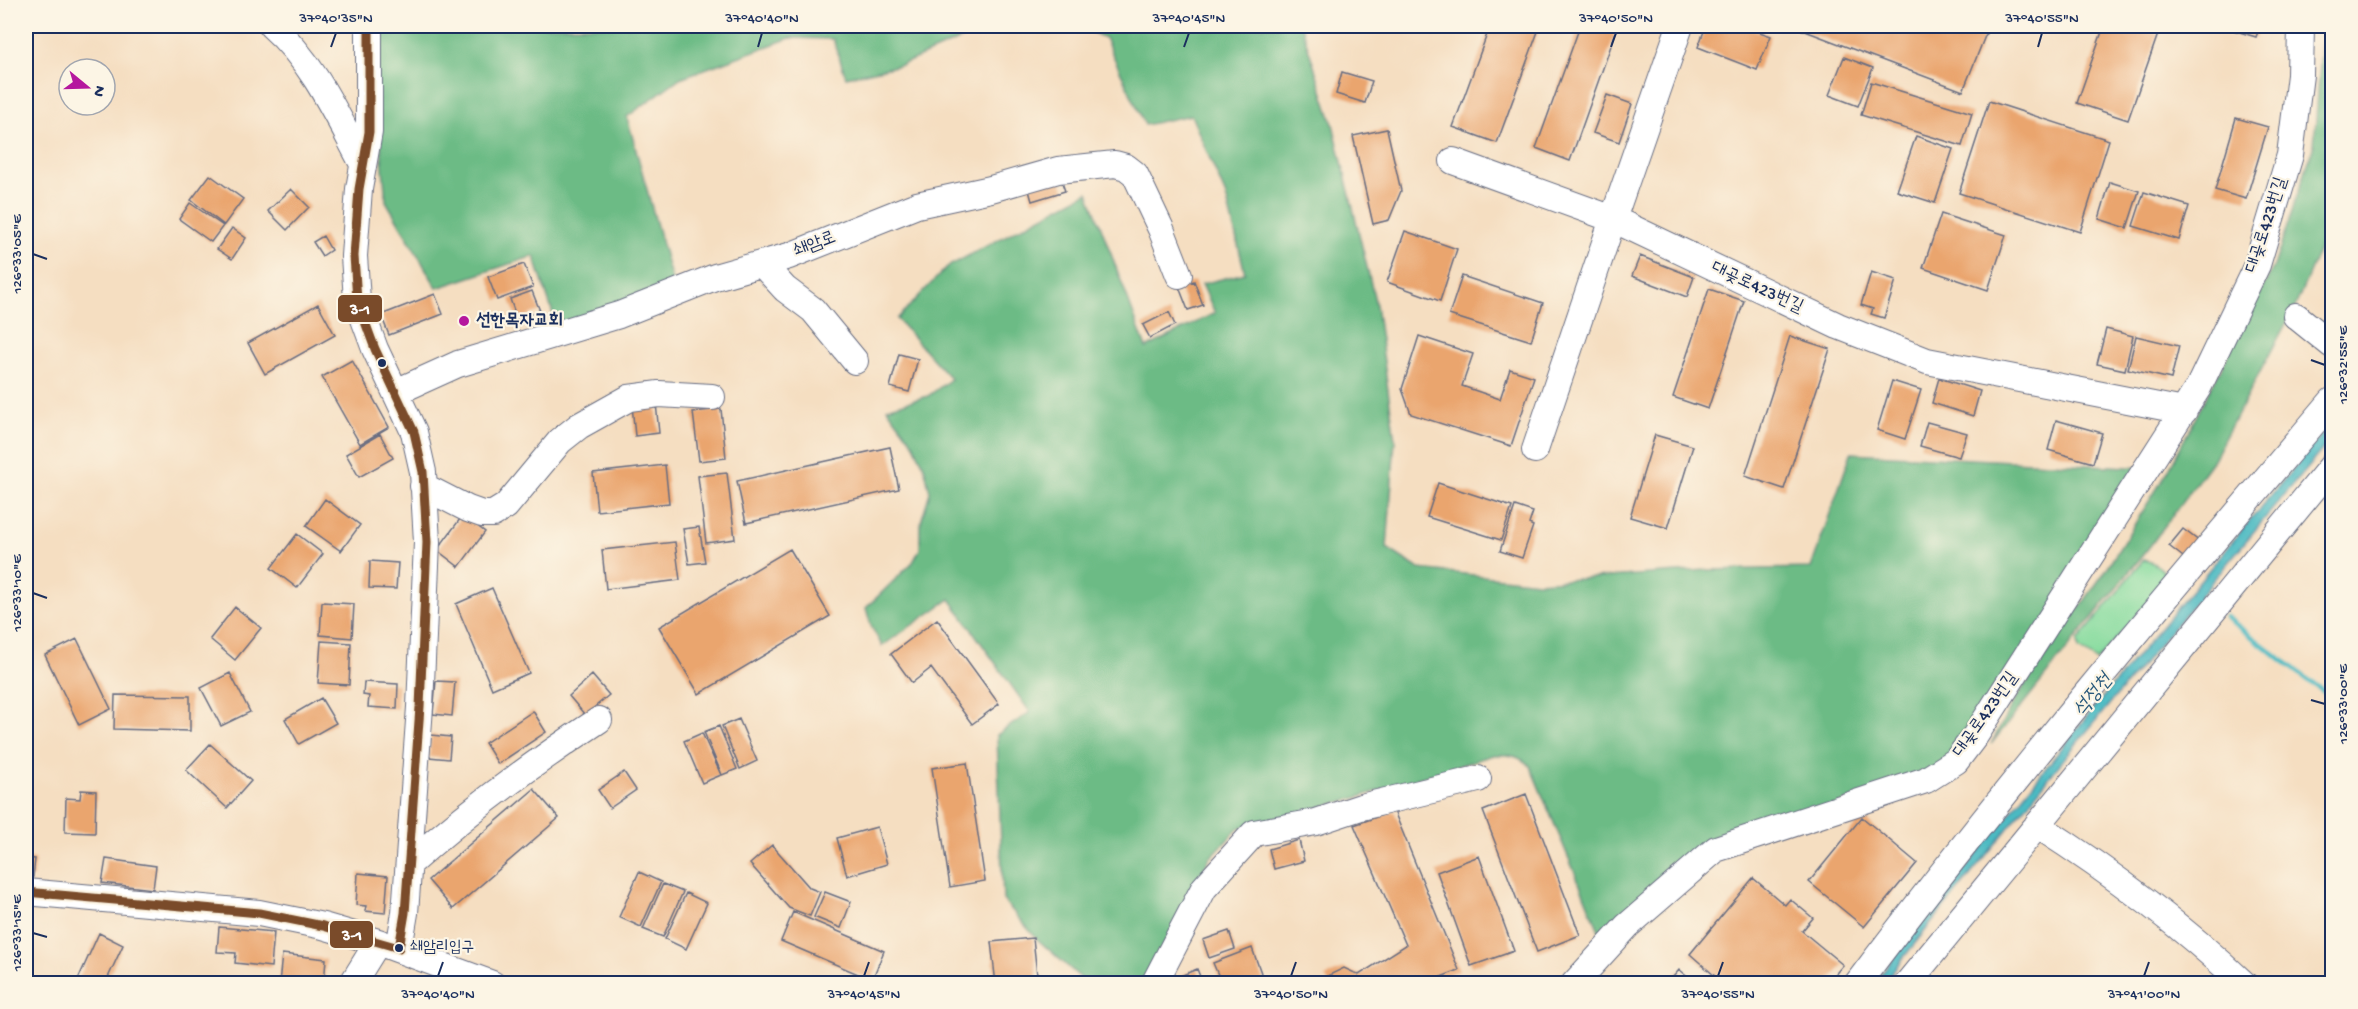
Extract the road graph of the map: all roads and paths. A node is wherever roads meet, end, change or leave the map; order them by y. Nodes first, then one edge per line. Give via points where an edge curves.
1 (272, 26) edge
2 (369, 26) edge
3 (1680, 26) edge
4 (2301, 26) edge
5 (1453, 161) dead end
6 (363, 164) junction
7 (1613, 219) junction
8 (762, 264) junction
9 (1179, 275) dead end
10 (2296, 316) dead end
11 (2332, 345) edge
12 (855, 361) dead end
13 (396, 392) junction
14 (712, 397) dead end
15 (2332, 400) edge
16 (2184, 411) junction
17 (1534, 450) dead end
18 (2332, 466) edge
19 (423, 486) junction
20 (599, 720) dead end
21 (1478, 779) dead end
22 (2037, 825) junction
23 (409, 864) junction
24 (26, 892) edge
25 (389, 945) junction
26 (352, 984) edge
27 (492, 984) edge
28 (1154, 984) edge
29 (1574, 984) edge
30 (1857, 984) edge
31 (1907, 984) edge
32 (2244, 984) edge

1 - 6 street via 290,42 315,76
2 - 6 street via 369,132
3 - 7 street
4 - 16 street, 대곶로423번길 via 2300,75 2290,155 2257,265
5 - 7 street, 대곶로423번길
6 - 13 street via 354,256 357,300
7 - 16 street, 대곶로423번길 via 1838,326 1927,361
7 - 17 street
8 - 9 street, 쇄암로 via 917,205 1058,170 1115,164 1135,174
8 - 12 street via 785,289 813,310
8 - 13 street, 쇄암로 via 673,292 619,315 468,361
10 - 11 street
13 - 19 street via 414,432
14 - 19 street via 659,394 629,398 560,441 506,506 493,514 468,509
15 - 30 street via 2087,691 1947,864
16 - 29 street, 대곶로423번길 via 1976,736 1956,761 1926,780 1716,849 1627,927
18 - 22 street
19 - 23 street via 426,611
20 - 23 street via 458,820
21 - 28 street via 1316,822 1254,833 1204,888
22 - 31 street
22 - 32 street via 2094,861 2186,930
23 - 25 street
24 - 25 street via 260,913
25 - 26 street
25 - 27 street

